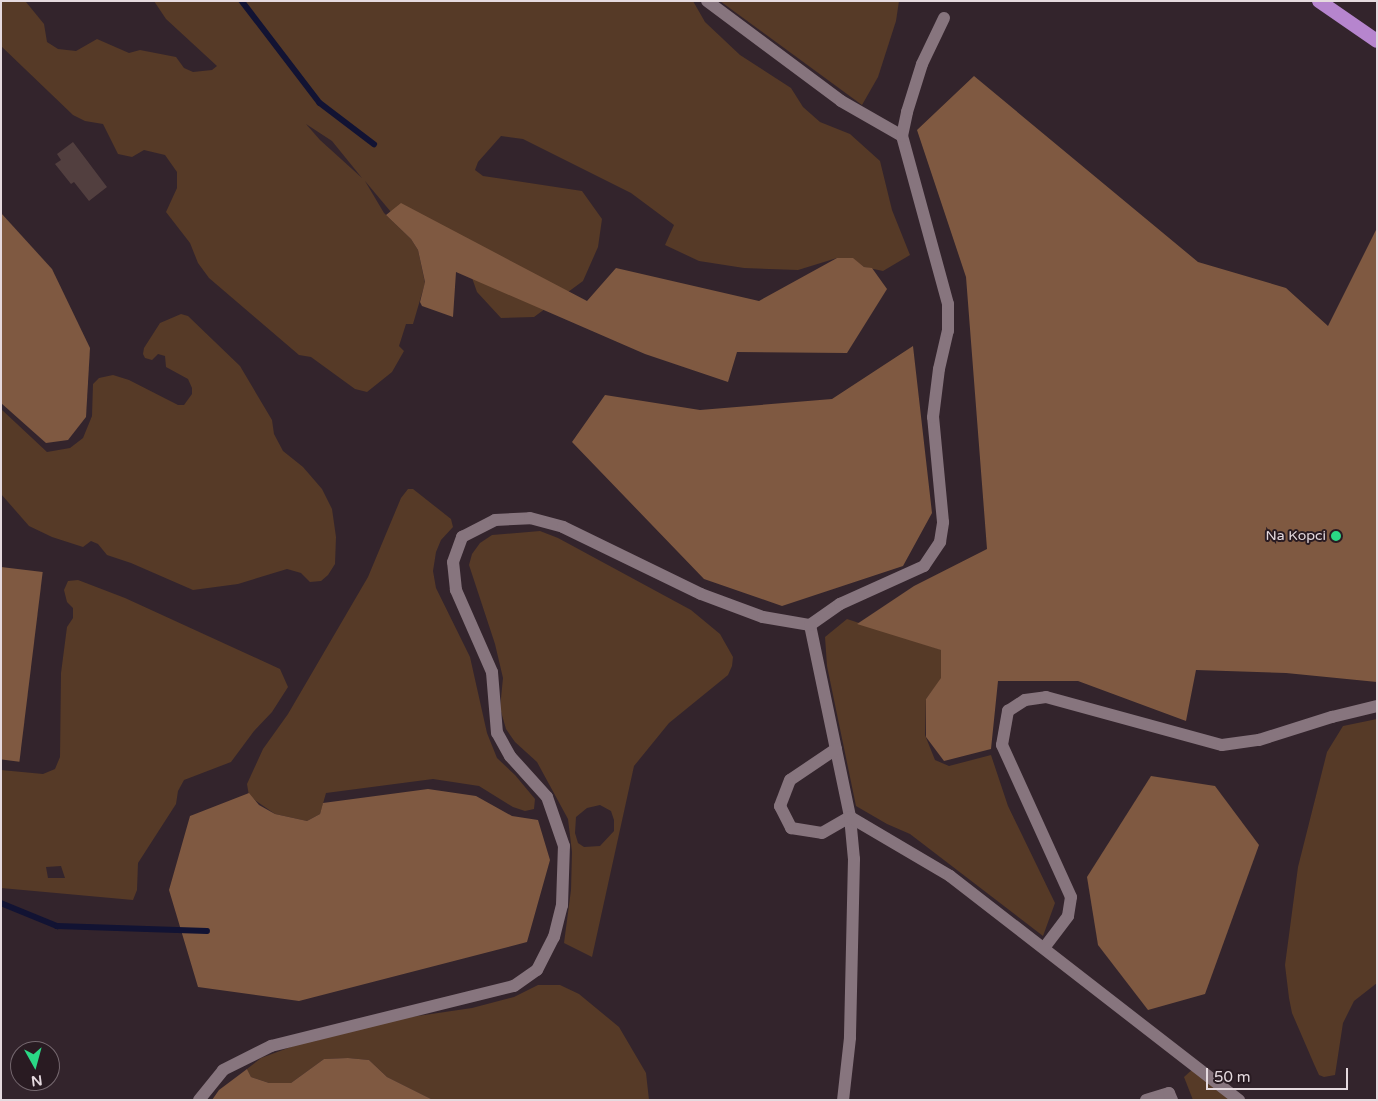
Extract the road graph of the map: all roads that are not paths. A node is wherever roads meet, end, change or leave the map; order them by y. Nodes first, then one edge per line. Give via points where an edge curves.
1 (707, 1) edge
2 (1319, 1) edge
3 (944, 18) dead end
4 (1377, 41) edge
5 (902, 136) junction
6 (810, 625) junction
7 (1377, 706) edge
8 (836, 749) junction
9 (850, 817) junction
10 (1044, 948) junction
11 (199, 1100) edge
12 (843, 1100) edge
13 (1146, 1100) edge
14 (1172, 1100) edge
15 (1239, 1100) edge

1 - 5 street via 841,101
2 - 4 highway
3 - 5 street via 922,64
5 - 6 street via 948,304 948,331 933,417 943,522 940,542 924,566 840,604
6 - 8 street
6 - 11 street via 763,617 701,594 563,527 530,518 496,520 462,537 453,562 456,590 492,672 497,733 510,756 547,797 564,846 562,905 554,937 537,970 514,986 271,1046 223,1070
7 - 10 street via 1259,740 1222,745 1046,697 1025,700 1008,711 1002,745 1070,897 1068,916
8 - 9 street
8 - 9 street via 790,780 780,806 791,828 799,830 822,833
9 - 10 street via 950,876
9 - 12 street via 854,859 854,957
10 - 15 street
13 - 14 street via 1169,1093

